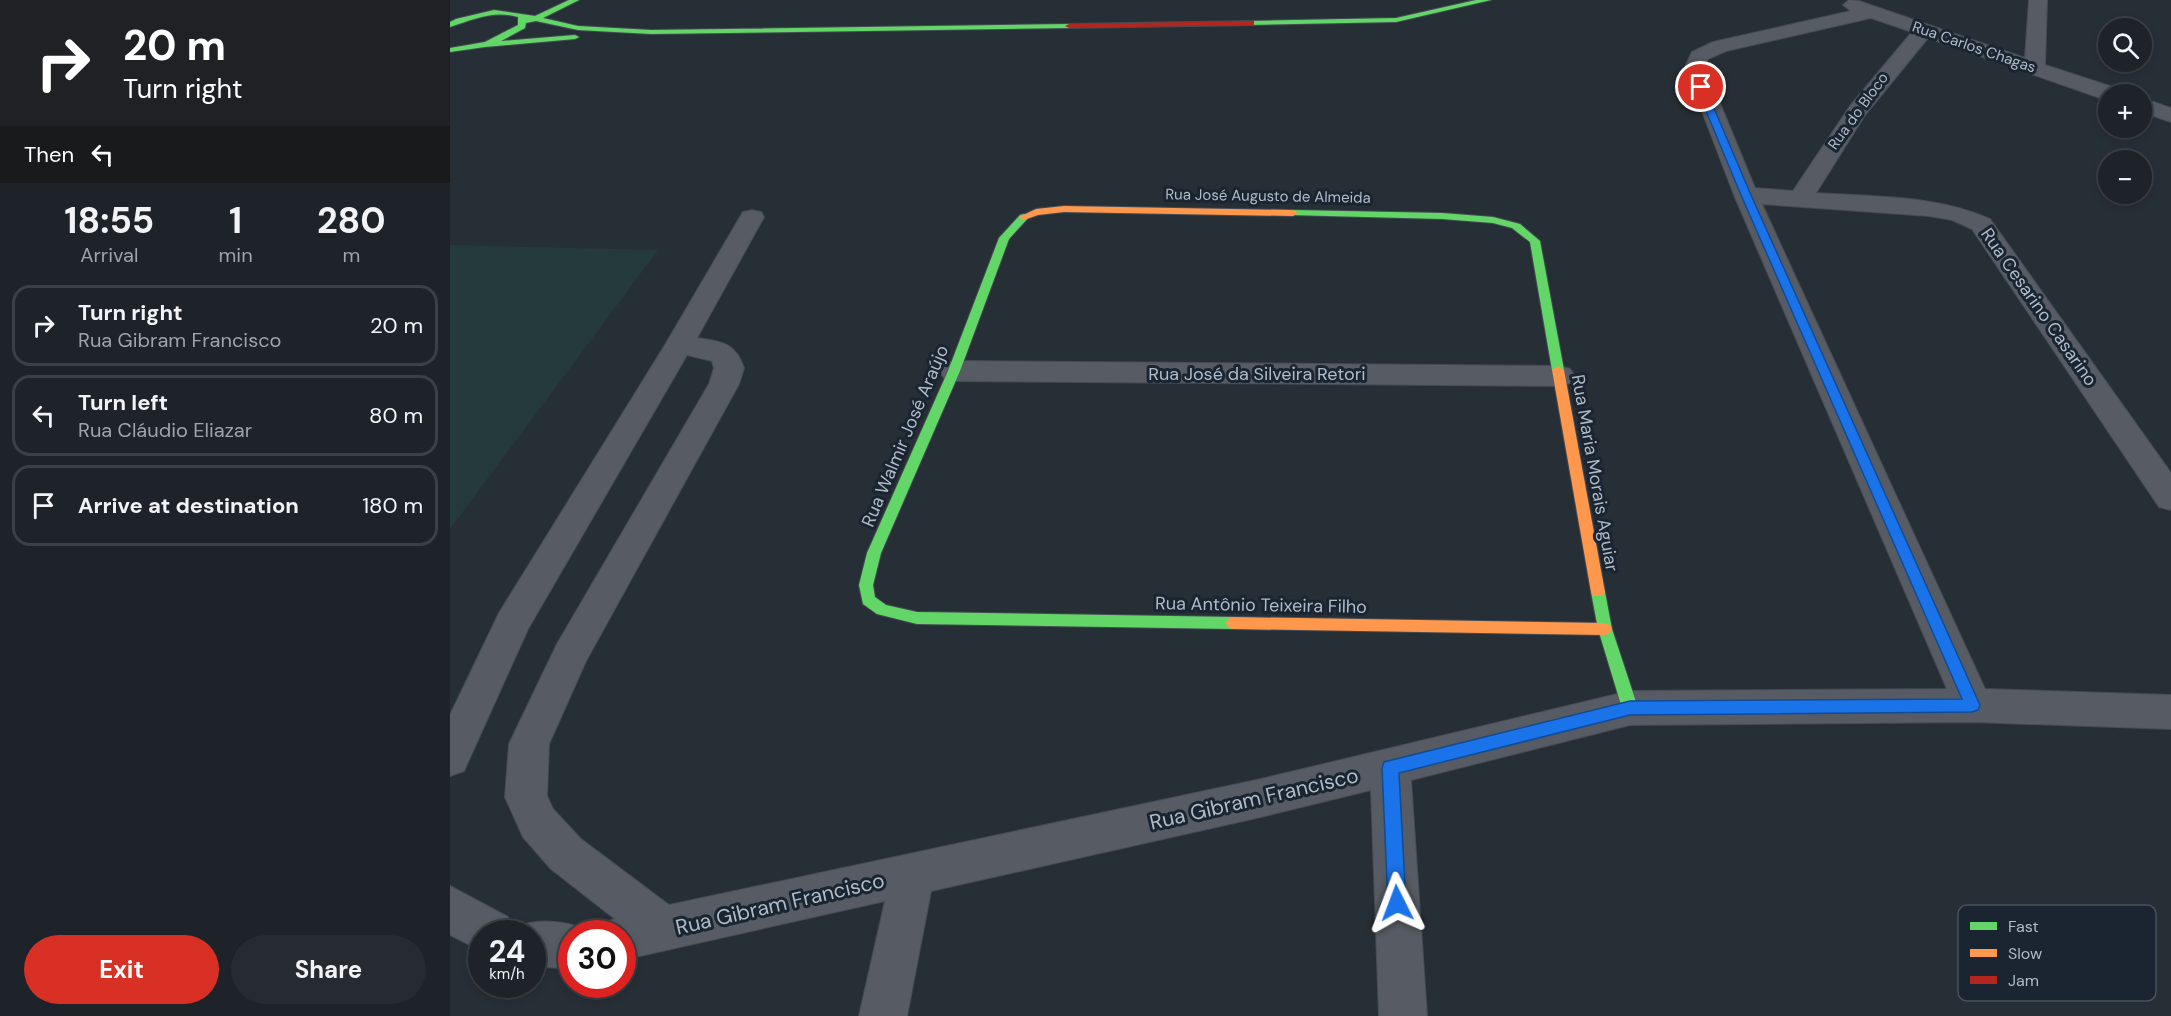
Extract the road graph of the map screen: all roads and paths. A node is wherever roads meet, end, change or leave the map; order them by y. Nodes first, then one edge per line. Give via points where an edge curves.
1 (549, 0) edge
2 (575, 0) edge
3 (1487, 0) edge
4 (1836, 0) edge
5 (2038, 0) edge
6 (1872, 12) junction
7 (492, 13) junction
8 (477, 15) junction
9 (450, 17) edge
10 (536, 19) junction
11 (522, 21) junction
12 (450, 25) edge
13 (1925, 30) junction
14 (651, 32) junction
15 (487, 45) junction
16 (450, 50) edge
17 (2035, 68) junction
18 (2098, 90) edge
19 (2152, 108) edge
20 (2171, 115) edge
21 (1746, 195) junction
22 (1800, 199) junction
23 (752, 217) dead end
24 (1004, 238) joint
25 (1535, 241) joint
26 (680, 345) junction
27 (954, 371) junction
28 (1560, 376) junction
29 (2171, 498) edge
30 (917, 618) joint
31 (1605, 629) junction
32 (1972, 705) junction
33 (1630, 708) junction
34 (2171, 712) edge
35 (450, 758) edge
36 (1390, 768) junction
37 (913, 874) junction
38 (450, 908) edge
39 (468, 920) edge
40 (665, 930) junction
41 (636, 935) edge
42 (883, 1016) edge
43 (1403, 1016) edge

1 - 7 street
2 - 10 street
3 - 14 street via 1419,16 1366,22
4 - 6 street, Rua Carlos Chagas
5 - 17 street
6 - 13 street, Rua Carlos Chagas
6 - 21 street via 1720,46 1700,56 1695,67 1701,87
7 - 8 street
7 - 11 street via 506,12
8 - 9 street
8 - 12 street
10 - 11 street
10 - 14 street via 578,28
11 - 15 street via 511,34
13 - 17 street, Rua Carlos Chagas
13 - 22 street, Rua do Bloco via 1895,61 1825,156
14 - 15 street
15 - 16 street
17 - 18 street, Rua Carlos Chagas
19 - 20 street
21 - 22 street, Rua Cesarino Casarino
21 - 32 street
22 - 29 street, Rua Cesarino Casarino via 1929,209 1958,214 1981,224
23 - 26 street
24 - 25 street, Rua José Augusto de Almeida via 1016,221 1036,211 1064,209 1442,216 1518,226
24 - 27 street, Rua Walmir José Araújo
25 - 28 street, Rua Maria Morais Aguiar
26 - 35 street via 512,623
26 - 40 street via 713,350 725,357 729,368 724,384 570,655 529,744 526,797 538,823 566,854
27 - 28 street, Rua José da Silveira Retori
27 - 30 street, Rua Walmir José Araújo via 874,554 866,585 868,600 882,610
28 - 31 street, Rua Maria Morais Aguiar
30 - 31 street, Rua Antônio Teixeira Filho
31 - 33 street, Rua Maria Morais Aguiar
32 - 33 street, Rua Gibram Francisco
32 - 34 street, Rua Gibram Francisco
33 - 36 street, Rua Gibram Francisco
36 - 37 street, Rua Gibram Francisco
36 - 43 street
37 - 40 street, Rua Gibram Francisco
37 - 42 street
38 - 39 street
40 - 41 street, Rua Gibram Francisco

